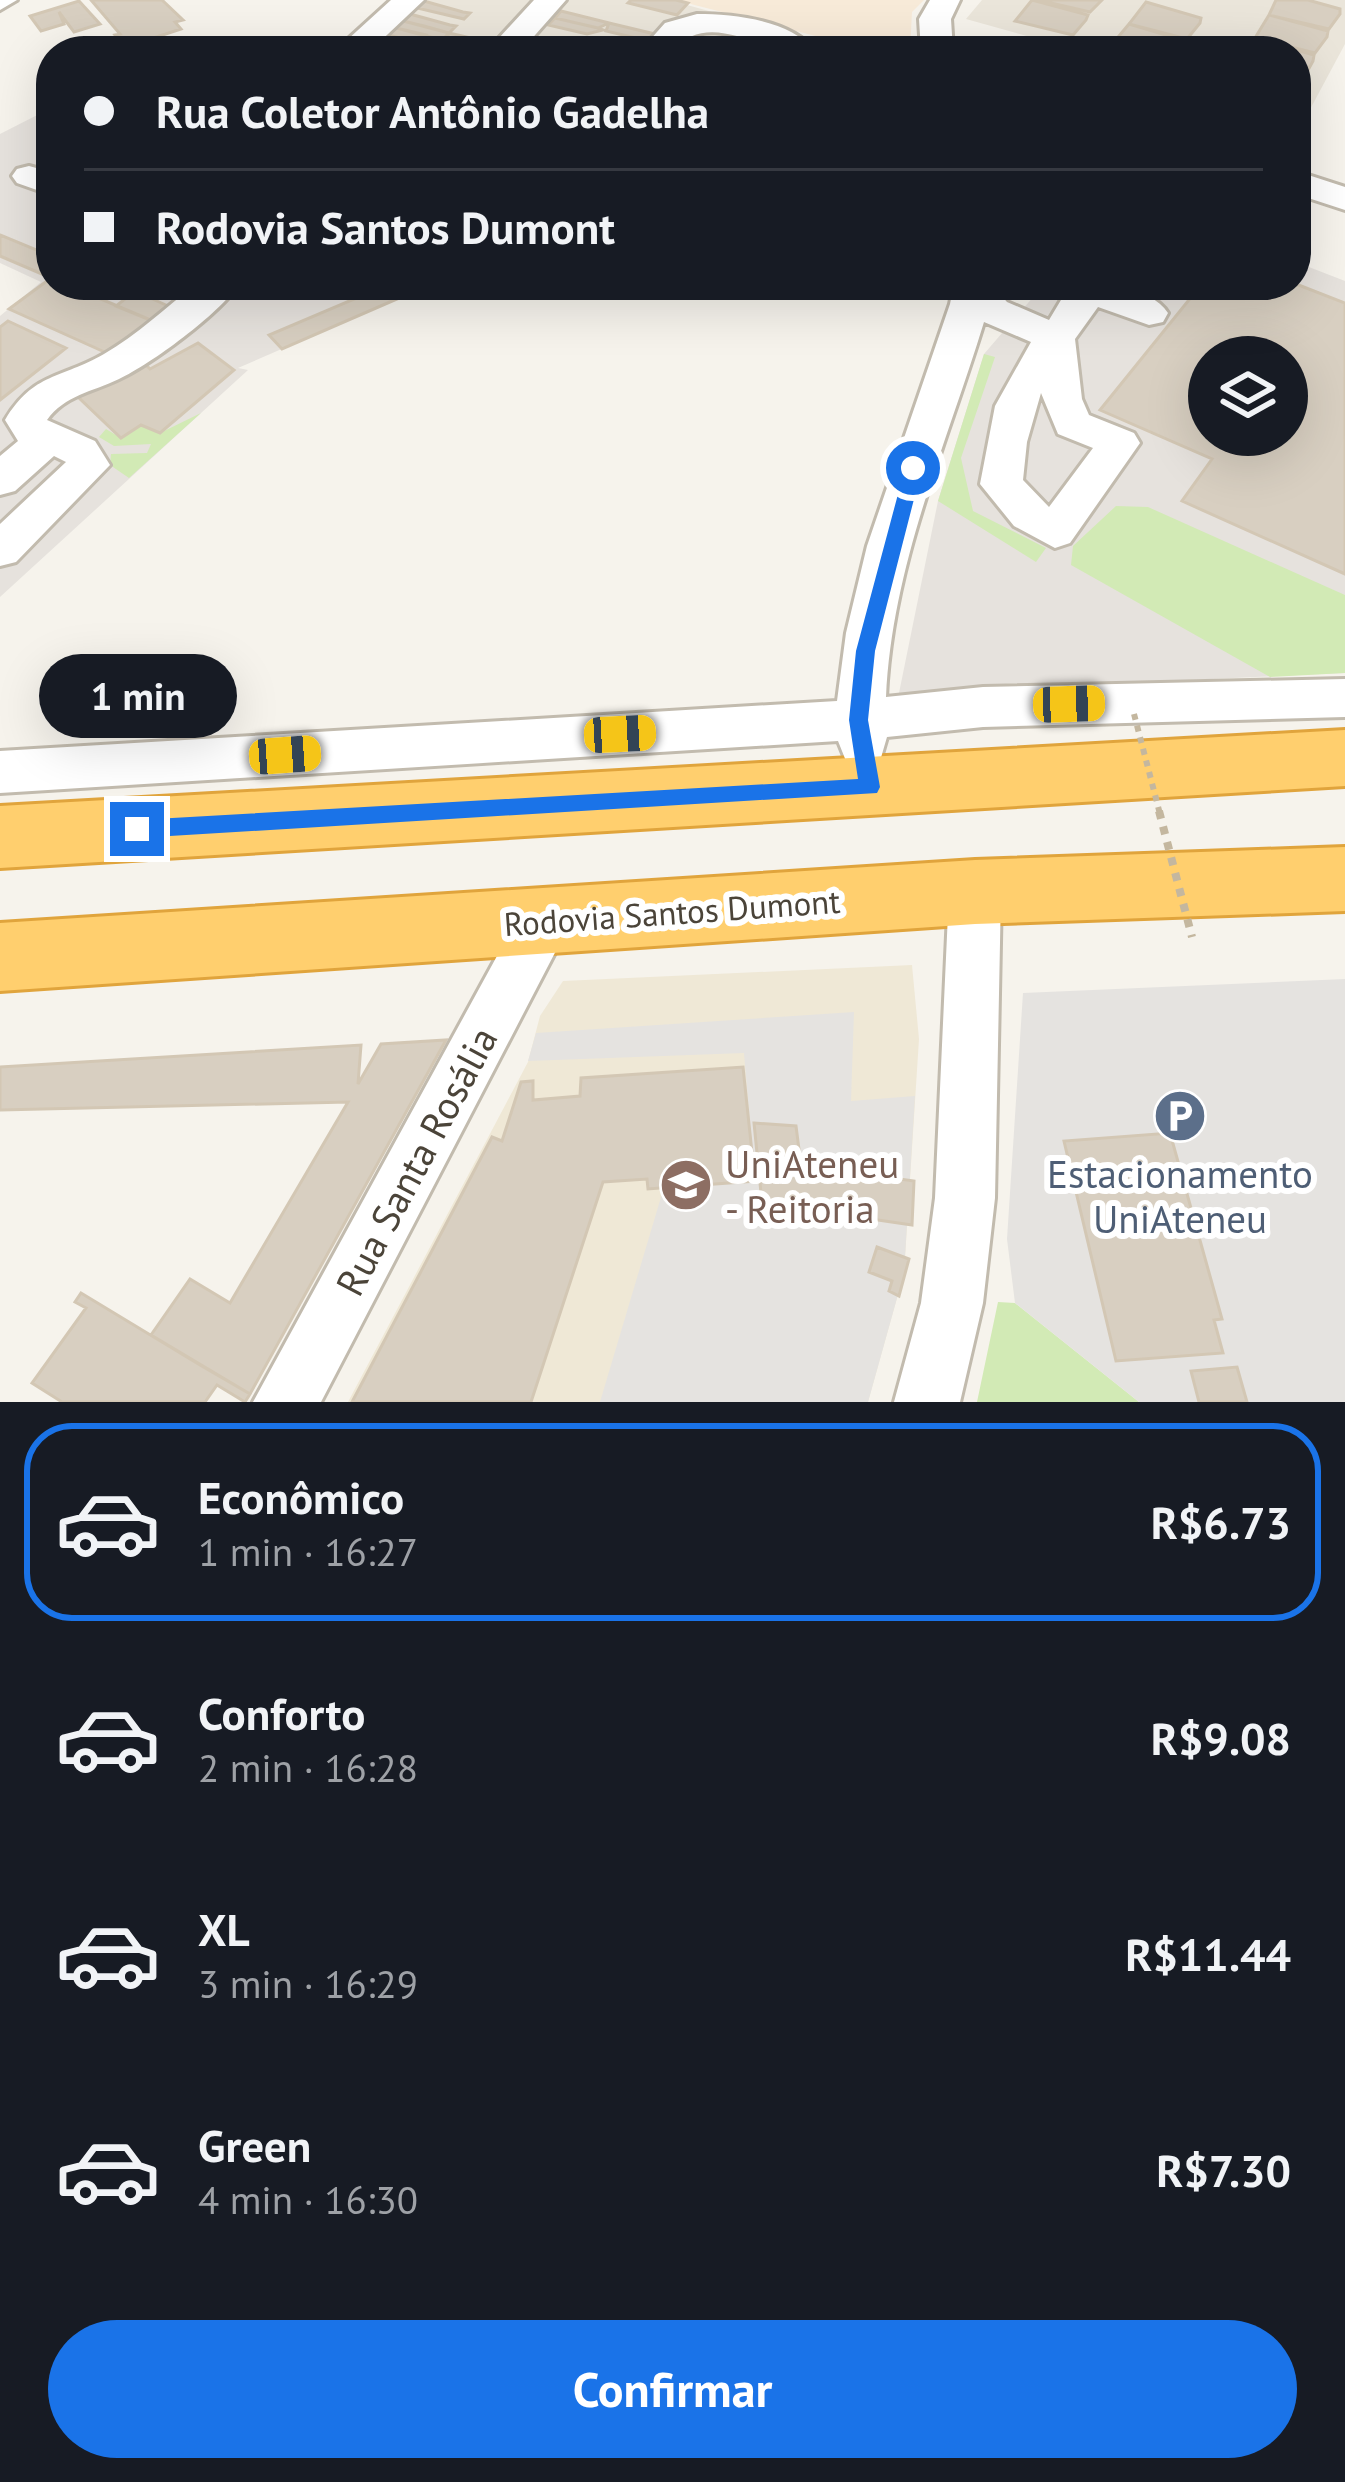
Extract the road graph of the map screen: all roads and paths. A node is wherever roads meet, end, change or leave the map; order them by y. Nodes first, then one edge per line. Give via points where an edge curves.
1 (409, 0) edge
2 (945, 0) edge
3 (548, 4) edge
4 (368, 36) edge
5 (517, 36) edge
6 (670, 36) edge
7 (762, 36) edge
8 (936, 36) edge
9 (1311, 187) edge
10 (1345, 199) edge
11 (194, 300) edge
12 (967, 300) edge
13 (982, 300) edge
14 (1083, 300) edge
15 (1148, 315) dead end
16 (24, 430) edge
17 (0, 480) edge
18 (0, 550) edge
19 (1345, 698) edge
20 (1134, 714) dead end
21 (859, 720) junction
22 (1345, 758) edge
23 (0, 772) edge
24 (870, 787) junction
25 (0, 837) edge
26 (1345, 880) edge
27 (975, 892) junction
28 (545, 920) junction
29 (1192, 937) dead end
30 (0, 957) edge
31 (286, 1402) edge
32 (927, 1402) edge

1 - 4 street
2 - 8 street
3 - 5 street
6 - 7 street via 701,23
9 - 10 street
11 - 16 street via 106,370 46,392
12 - 21 street via 896,531 866,651
13 - 14 street via 993,311
14 - 15 street
16 - 17 street
16 - 18 street via 80,452 89,465
19 - 21 street via 983,707
20 - 29 path, bridge
21 - 23 street
21 - 24 street
22 - 24 highway
24 - 25 highway
26 - 27 highway, Rodovia Santos Dumont
27 - 28 highway, Rodovia Santos Dumont
27 - 32 street via 965,1198 952,1304
28 - 30 highway, Rodovia Santos Dumont
28 - 31 street, Rua Santa Rosália

